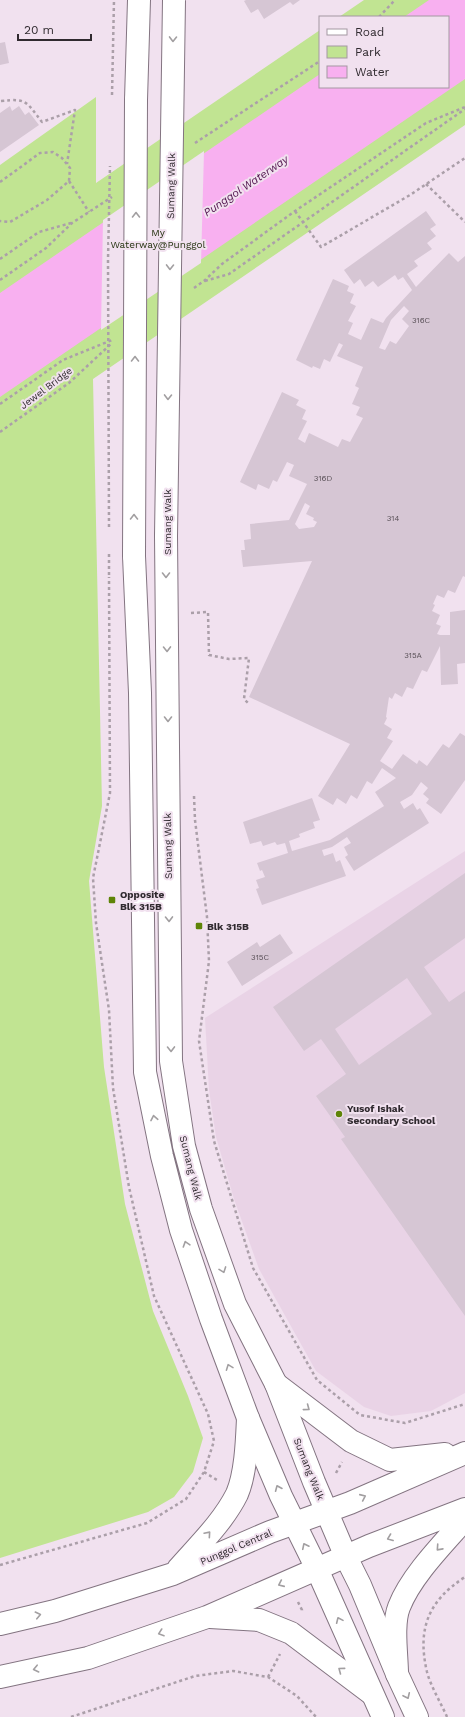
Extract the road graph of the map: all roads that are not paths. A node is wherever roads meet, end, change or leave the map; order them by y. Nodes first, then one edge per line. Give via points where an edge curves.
1 (140, 0) edge
2 (174, 0) edge
3 (276, 1384) junction
4 (248, 1418) junction
5 (465, 1452) edge
6 (465, 1509) edge
7 (327, 1511) junction
8 (465, 1519) edge
9 (294, 1523) junction
10 (346, 1557) junction
11 (317, 1569) junction
12 (173, 1574) junction
13 (207, 1617) junction
14 (0, 1624) edge
15 (397, 1674) junction
16 (0, 1677) edge
17 (372, 1694) junction
18 (383, 1717) edge
19 (417, 1717) edge

4 -> 1 street, bridge via 181,1230 162,1156 145,1072 140,693 134,556 136,100
2 -> 3 street, Sumang Walk, bridge via 166,536 171,1061 184,1146 201,1209 235,1304
3 -> 5 street via 351,1441 390,1460
3 - 7 street, Sumang Walk
9 -> 4 street
12 -> 4 street via 225,1515 237,1492 246,1453
7 -> 5 street, Punggol Central
6 -> 10 street
7 - 9 street, Punggol Central
7 - 10 street, Sumang Walk
8 -> 15 street via 426,1562 399,1608 396,1625
11 -> 9 street
9 - 12 street, Punggol Central
10 - 11 street
10 - 15 street, Sumang Walk
11 -> 13 street
17 -> 11 street
14 -> 12 street, Punggol Central via 55,1611
13 -> 16 street via 88,1658
17 -> 13 street via 292,1632 259,1620
15 -> 19 street, Sumang Walk
17 - 18 street

